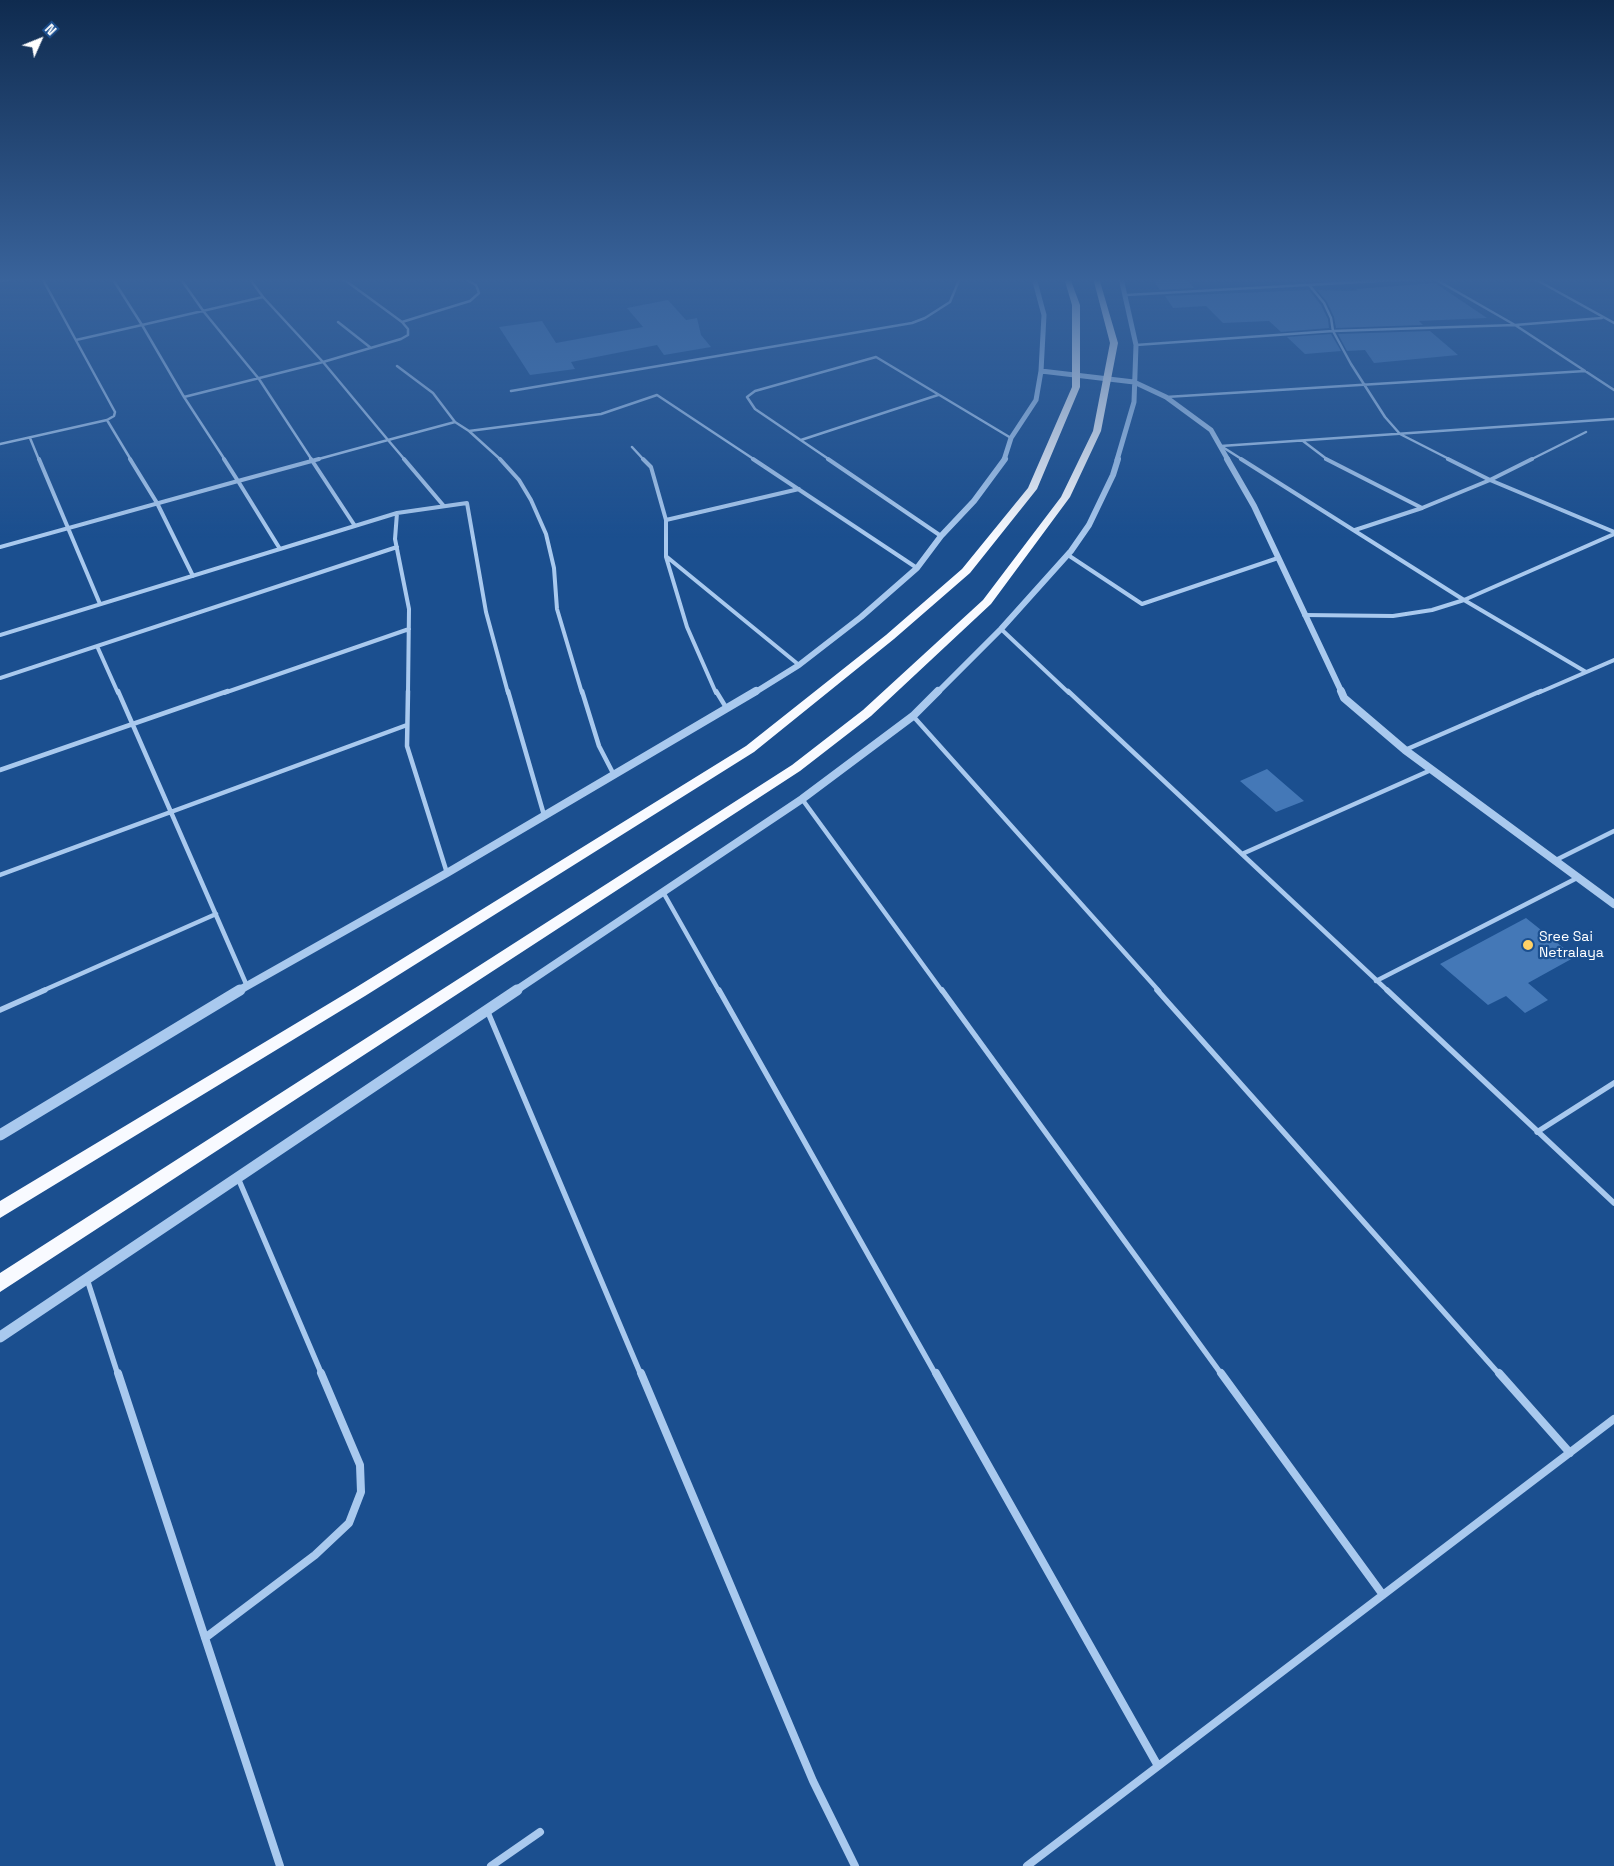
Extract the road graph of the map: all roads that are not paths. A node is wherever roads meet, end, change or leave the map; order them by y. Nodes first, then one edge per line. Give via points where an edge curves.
1 (90, 365) edge
2 (165, 365) edge
3 (248, 365) edge
4 (311, 365) edge
5 (326, 365) edge
6 (664, 365) edge
7 (847, 365) edge
8 (889, 365) edge
9 (1041, 365) edge
10 (1076, 365) edge
11 (1110, 365) edge
12 (1135, 365) edge
13 (1353, 365) edge
14 (1576, 365) edge
15 (397, 366) dead end
16 (1585, 371) junction
17 (1041, 372) junction
18 (1076, 375) junction
19 (259, 379) junction
20 (1108, 379) junction
21 (1134, 382) junction
22 (1365, 386) junction
23 (1614, 390) edge
24 (511, 391) dead end
25 (938, 395) junction
26 (184, 397) junction
27 (1166, 397) junction
28 (1614, 419) edge
29 (106, 420) junction
30 (455, 422) junction
31 (469, 431) junction
32 (1586, 432) dead end
33 (1400, 434) junction
34 (30, 438) junction
35 (1011, 438) junction
36 (388, 440) junction
37 (801, 440) junction
38 (1303, 441) junction
39 (0, 444) edge
40 (1221, 446) junction
41 (632, 447) dead end
42 (311, 460) junction
43 (1490, 480) junction
44 (238, 481) junction
45 (799, 489) junction
46 (158, 503) junction
47 (443, 505) junction
48 (1422, 508) junction
49 (397, 513) junction
50 (666, 520) junction
51 (354, 526) junction
52 (70, 528) junction
53 (1355, 530) junction
54 (1614, 533) edge
55 (941, 536) junction
56 (0, 547) edge
57 (397, 547) junction
58 (280, 549) junction
59 (1068, 555) junction
60 (666, 557) junction
61 (1278, 558) junction
62 (917, 568) junction
63 (193, 576) junction
64 (1464, 600) junction
65 (100, 604) junction
66 (1304, 615) junction
67 (409, 629) junction
68 (1001, 629) junction
69 (0, 634) edge
70 (97, 646) junction
71 (1614, 660) edge
72 (799, 665) junction
73 (1586, 672) junction
74 (0, 678) edge
75 (727, 709) junction
76 (912, 716) junction
77 (133, 725) junction
78 (407, 725) junction
79 (1405, 750) junction
80 (0, 770) edge
81 (1431, 770) junction
82 (614, 776) junction
83 (802, 799) junction
84 (172, 812) junction
85 (544, 815) junction
86 (1614, 830) edge
87 (1242, 854) junction
88 (1554, 861) junction
89 (447, 873) junction
90 (0, 875) edge
91 (1577, 878) junction
92 (663, 892) junction
93 (1614, 904) edge
94 (216, 914) junction
95 (1376, 981) junction
96 (247, 986) junction
97 (0, 1010) edge
98 (487, 1010) junction
99 (1614, 1082) edge
100 (1537, 1132) junction
101 (0, 1136) edge
102 (238, 1178) junction
103 (1614, 1203) edge
104 (0, 1210) edge
105 (87, 1279) junction
106 (0, 1283) edge
107 (0, 1337) edge
108 (1614, 1419) edge
109 (1570, 1453) junction
110 (1383, 1595) junction
111 (205, 1638) junction
112 (1158, 1766) junction
113 (540, 1832) dead end
114 (280, 1866) edge
115 (491, 1866) edge
116 (855, 1866) edge
117 (1027, 1866) edge

1 - 29 street via 115,412
2 - 26 street
3 - 19 street
4 - 19 street
5 - 36 street
6 - 24 street
7 - 37 street via 755,391 747,397 755,409
8 - 25 street
9 - 17 street
10 - 18 highway
11 - 20 highway
12 - 21 street
13 - 22 street
14 - 16 street
15 - 30 street via 433,393
16 - 22 street
16 - 23 street
17 - 18 street
17 - 35 street via 1036,400
18 - 20 street
18 - 104 highway via 1076,387 1032,490 966,570 890,637 750,749 360,992
19 - 26 street
19 - 42 street
20 - 21 street
20 - 106 highway via 1097,431 1065,497 1024,554 987,602 867,713 796,768
21 - 27 street
21 - 59 street via 1134,402 1113,475 1089,525
22 - 27 street
22 - 33 street
25 - 35 street
25 - 37 street
26 - 44 street
27 - 40 street via 1211,430
28 - 33 street
29 - 34 street
29 - 46 street
30 - 31 street
30 - 36 street
31 - 45 street via 600,414 657,395
31 - 82 street via 520,480 546,534 554,568 557,609 600,746
32 - 43 street
33 - 38 street
33 - 43 street
34 - 39 street
34 - 52 street
35 - 55 street via 1005,459
36 - 42 street
36 - 47 street
37 - 55 street
38 - 40 street
38 - 48 street via 1328,460
40 - 53 street
40 - 61 street
41 - 50 street via 651,467
42 - 44 street
42 - 51 street
43 - 48 street
43 - 54 street
44 - 46 street
44 - 58 street
45 - 50 street
45 - 62 street
46 - 52 street
46 - 63 street
47 - 49 street
47 - 85 street via 467,503 486,612
48 - 53 street
49 - 51 street
49 - 57 street
50 - 60 street
51 - 58 street
52 - 56 street
52 - 65 street
53 - 64 street
54 - 64 street
55 - 62 street
57 - 67 street via 409,609
57 - 70 street
58 - 63 street
59 - 61 street via 1142,604
59 - 68 street
60 - 72 street
60 - 75 street via 687,627 714,689
61 - 66 street
62 - 72 street
63 - 65 street
64 - 66 street via 1432,610 1393,616
64 - 73 street
65 - 69 street
66 - 79 street via 1344,698
67 - 77 street
67 - 78 street
68 - 76 street
68 - 87 street
70 - 74 street
70 - 77 street
71 - 73 street
72 - 75 street
73 - 79 street
75 - 82 street
76 - 83 street
76 - 109 street
77 - 80 street
77 - 84 street
78 - 84 street
78 - 89 street via 407,746
79 - 81 street
81 - 87 street
81 - 88 street
82 - 85 street
83 - 92 street
83 - 110 street
84 - 90 street
84 - 94 street
85 - 89 street
86 - 88 street
87 - 95 street
88 - 91 street
89 - 96 street
91 - 93 street
91 - 95 street
92 - 98 street
92 - 112 street
94 - 96 street
94 - 97 street
95 - 100 street
96 - 101 street
98 - 102 street
98 - 116 street via 813,1781
99 - 100 street
100 - 103 street
102 - 105 street
102 - 111 street via 360,1465 362,1492 349,1523 315,1555
105 - 107 street
105 - 111 street
108 - 109 street
109 - 110 street
110 - 112 street
111 - 114 street
112 - 117 street
113 - 115 street

